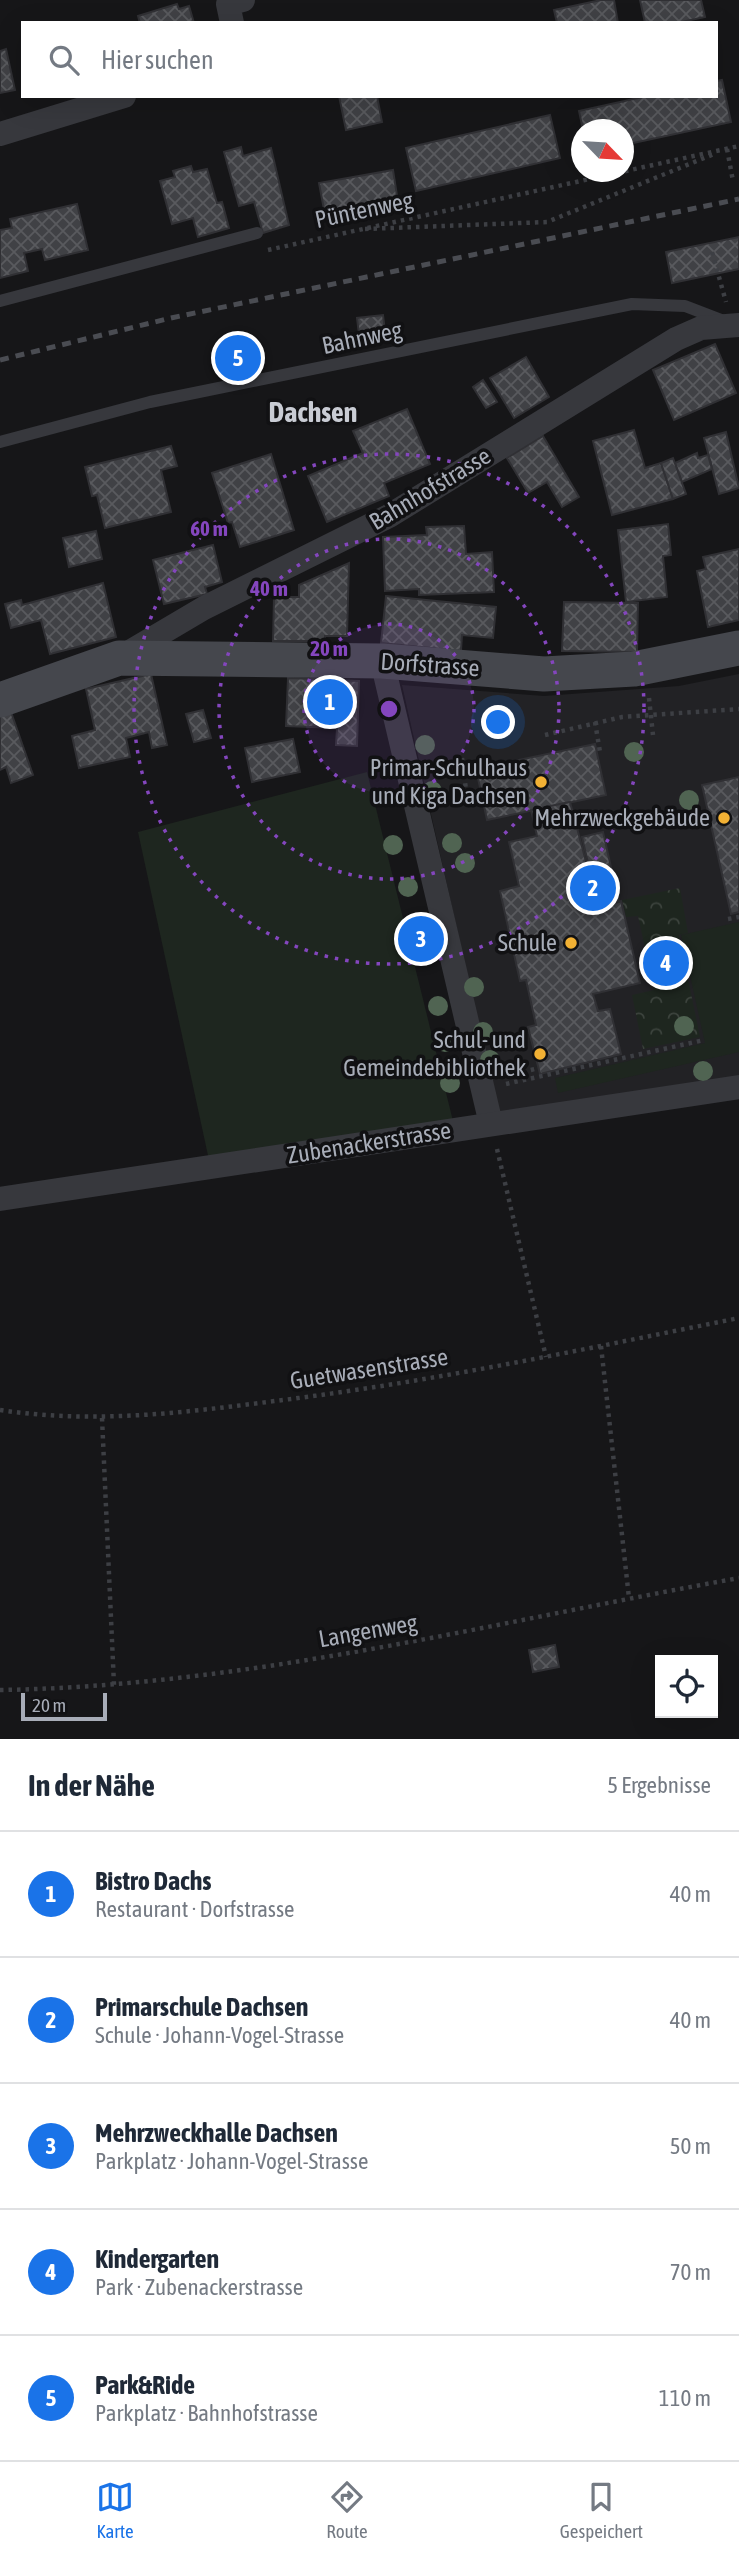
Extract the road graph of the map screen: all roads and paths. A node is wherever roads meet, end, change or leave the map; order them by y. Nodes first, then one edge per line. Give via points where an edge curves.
1 (117, 98) edge
2 (0, 134) edge
3 (739, 146) edge
4 (725, 149) junction
5 (733, 181) dead end
6 (354, 230) junction
7 (257, 233) dead end
8 (265, 251) dead end
9 (712, 252) dead end
10 (0, 301) edge
11 (737, 324) edge
12 (0, 442) edge
13 (739, 649) edge
14 (119, 658) junction
15 (382, 661) junction
16 (0, 700) edge
17 (739, 709) edge
18 (595, 722) junction
19 (545, 735) dead end
20 (600, 752) dead end
21 (462, 758) dead end
22 (468, 806) dead end
23 (739, 917) edge
24 (728, 919) dead end
25 (704, 1040) dead end
26 (539, 1068) dead end
27 (493, 1078) junction
28 (739, 1087) edge
29 (491, 1124) junction
30 (0, 1199) edge
31 (739, 1318) edge
32 (601, 1346) junction
33 (546, 1357) junction
34 (0, 1410) edge
35 (102, 1418) junction
36 (739, 1578) edge
37 (629, 1598) junction
38 (114, 1685) junction
39 (0, 1690) edge

1 - 2 street
3 - 4 path, Püntenweg
4 - 5 path
4 - 6 path, Püntenweg
4 - 6 path via 547,222
6 - 8 path, Püntenweg
7 - 10 lane
9 - 11 path
11 - 12 lane, Bahnweg via 685,306 632,304 150,402
11 - 14 street, Bahnhofstrasse via 701,328 676,339 389,516 204,608
13 - 15 street, Dorfstrasse via 634,669 544,674
14 - 15 street, Dorfstrasse
14 - 16 street, Dorfstrasse
15 - 27 street
17 - 18 path
18 - 19 path
18 - 20 path
21 - 22 path
23 - 24 path
25 - 27 path via 507,1085
26 - 27 path
27 - 29 street
28 - 29 street, Zubenackerstrasse
29 - 30 street, Zubenackerstrasse
29 - 33 path
31 - 32 path, Guetwasenstrasse
32 - 33 path, Guetwasenstrasse
32 - 37 path
33 - 35 path, Guetwasenstrasse via 370,1390
34 - 35 path, Guetwasenstrasse
35 - 38 path
36 - 37 path, Langenweg
37 - 38 path, Langenweg via 280,1665
38 - 39 path, Langenweg

